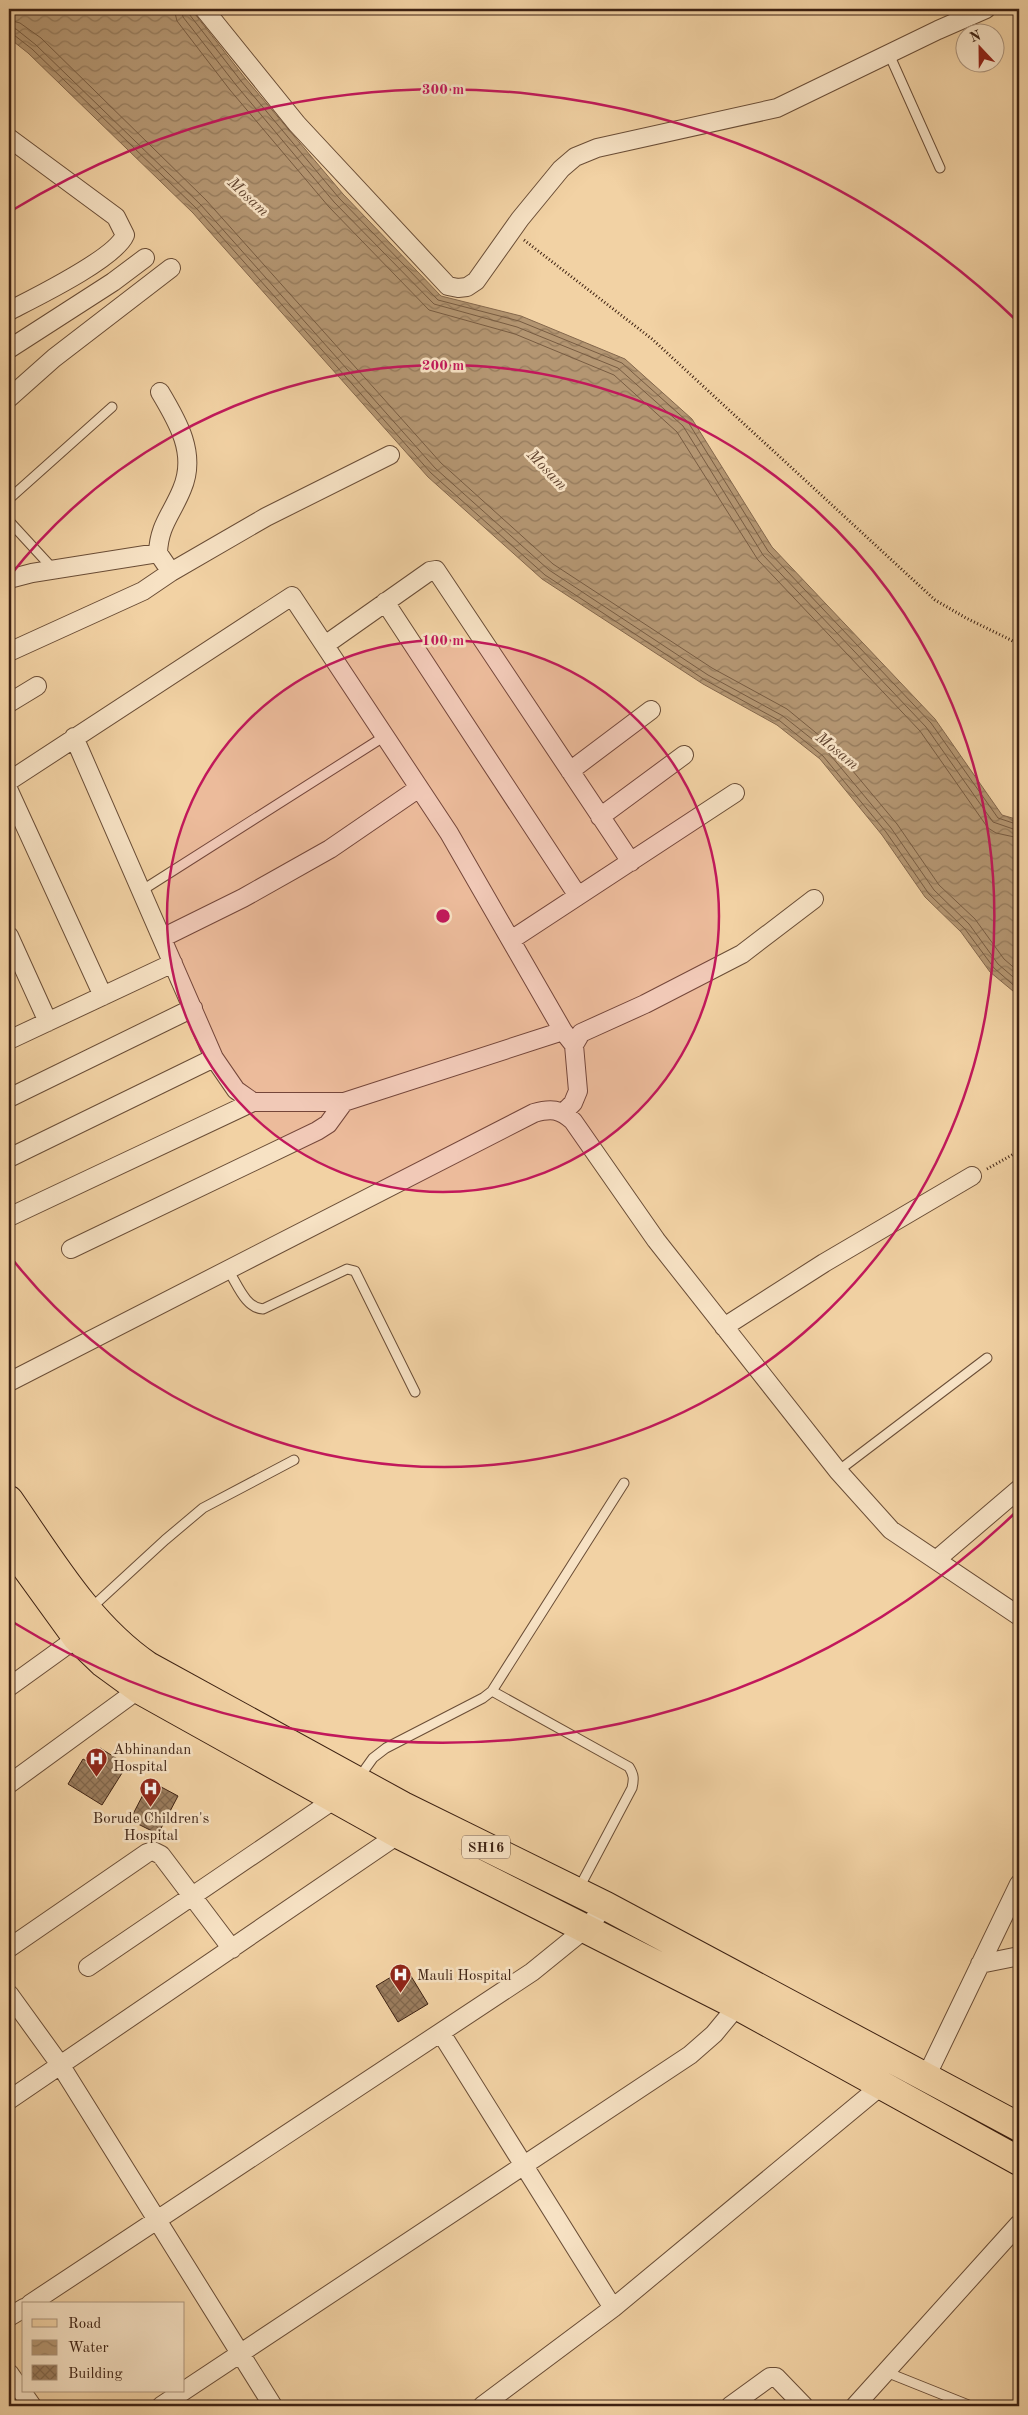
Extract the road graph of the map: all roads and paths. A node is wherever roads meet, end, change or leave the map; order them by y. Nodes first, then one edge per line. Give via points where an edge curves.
1 (204, 9) edge
2 (986, 9) edge
3 (889, 54) junction
4 (9, 138) edge
5 (940, 168) dead end
6 (510, 232) junction
7 (145, 258) dead end
8 (171, 268) dead end
9 (9, 311) edge
10 (9, 349) edge
11 (160, 392) dead end
12 (9, 398) edge
13 (112, 407) dead end
14 (390, 455) dead end
15 (9, 499) edge
16 (9, 521) edge
17 (158, 553) junction
18 (55, 571) junction
19 (171, 572) junction
20 (9, 579) edge
21 (385, 602) junction
22 (1019, 644) edge
23 (325, 646) junction
24 (9, 652) edge
25 (37, 686) dead end
26 (9, 703) edge
27 (651, 710) dead end
28 (385, 736) junction
29 (74, 737) junction
30 (684, 755) dead end
31 (570, 772) junction
32 (9, 781) edge
33 (419, 788) junction
34 (9, 791) edge
35 (735, 792) dead end
36 (600, 817) junction
37 (631, 862) junction
38 (141, 891) junction
39 (578, 896) junction
40 (814, 899) dead end
41 (9, 936) edge
42 (162, 938) junction
43 (511, 940) junction
44 (173, 963) junction
45 (103, 996) junction
46 (193, 1008) junction
47 (48, 1022) junction
48 (563, 1031) junction
49 (9, 1040) edge
50 (574, 1045) junction
51 (214, 1058) junction
52 (9, 1098) edge
53 (253, 1102) junction
54 (344, 1102) junction
55 (564, 1112) junction
56 (1019, 1151) edge
57 (9, 1158) edge
58 (972, 1176) joint
59 (9, 1216) edge
60 (71, 1249) dead end
61 (228, 1270) junction
62 (724, 1327) junction
63 (988, 1358) dead end
64 (9, 1382) edge
65 (415, 1392) dead end
66 (294, 1460) dead end
67 (838, 1471) junction
68 (624, 1483) dead end
69 (1019, 1489) edge
70 (9, 1500) edge
71 (9, 1544) edge
72 (936, 1560) junction
73 (88, 1611) junction
74 (1019, 1616) edge
75 (77, 1638) junction
76 (149, 1681) junction
77 (9, 1687) edge
78 (492, 1691) junction
79 (356, 1781) junction
80 (9, 1784) edge
81 (335, 1799) junction
82 (421, 1815) junction
83 (400, 1835) junction
84 (1019, 1884) edge
85 (577, 1892) junction
86 (193, 1895) junction
87 (606, 1906) junction
88 (586, 1929) junction
89 (9, 1948) edge
90 (232, 1949) junction
91 (1019, 1956) edge
92 (980, 1964) junction
93 (88, 1967) dead end
94 (754, 1984) junction
95 (9, 1994) edge
96 (738, 2006) junction
97 (441, 2033) junction
98 (61, 2066) junction
99 (926, 2077) junction
100 (882, 2085) junction
101 (9, 2100) edge
102 (1019, 2127) edge
103 (1019, 2161) edge
104 (524, 2166) junction
105 (158, 2221) junction
106 (1019, 2224) edge
107 (33, 2302) edge
108 (613, 2308) junction
109 (22, 2309) edge
110 (9, 2317) edge
111 (241, 2355) junction
112 (886, 2372) junction
113 (9, 2373) edge
114 (185, 2391) edge
115 (22, 2392) edge
116 (22, 2392) edge
117 (183, 2392) edge
118 (32, 2406) edge
119 (161, 2406) edge
120 (273, 2406) edge
121 (482, 2406) edge
122 (730, 2406) edge
123 (804, 2406) edge
124 (855, 2406) edge
125 (971, 2406) edge

1 - 6 street via 297,124 448,286 467,287 476,281
2 - 3 street
3 - 5 lane
3 - 6 street via 777,108 597,148 575,157 561,169
4 - 9 street via 116,217 125,235 122,243 93,264
6 - 22 path via 541,251 652,339 935,600
7 - 10 street
8 - 12 street via 54,358
11 - 17 street via 183,434 187,470 182,488 162,526
13 - 15 lane
14 - 19 street via 266,517
16 - 18 lane
17 - 18 street
17 - 19 street
18 - 20 street
19 - 24 street via 143,591
21 - 23 street
21 - 31 street via 436,570
21 - 39 street
23 - 28 street
23 - 29 street via 292,596
25 - 26 street
27 - 31 street
28 - 33 street
28 - 38 lane
29 - 32 street
29 - 38 street
30 - 36 street
31 - 36 street
33 - 42 street via 330,849 243,898
33 - 43 street
34 - 45 street
35 - 37 street
36 - 37 street
37 - 39 street
38 - 42 street
39 - 43 street
40 - 50 street via 742,954 663,996 581,1033
41 - 47 street
42 - 44 street
43 - 48 street
44 - 45 street
44 - 46 street
45 - 47 street
46 - 51 street
46 - 52 street
47 - 49 street
48 - 50 street
48 - 54 street
50 - 55 street via 578,1091
51 - 53 street via 236,1090
51 - 57 street
53 - 54 street
53 - 59 street
54 - 60 street via 328,1124 316,1131
55 - 61 street via 546,1109 534,1113
55 - 62 street via 656,1240
56 - 58 path
58 - 62 street via 824,1263
61 - 64 street
61 - 65 lane via 250,1304 263,1309 351,1268
62 - 67 street
63 - 67 lane
66 - 73 lane via 203,1508
67 - 72 street via 892,1530
68 - 78 lane
69 - 72 street
70 - 73 main road, SH16
71 - 75 main road, SH16
72 - 74 street
73 - 76 main road, SH16 via 131,1655
75 - 76 main road, SH16 via 104,1663
75 - 77 street
76 - 79 main road, SH16
76 - 80 street
76 - 81 main road, SH16
78 - 79 lane via 386,1748 373,1758
78 - 85 lane via 633,1772 632,1788
79 - 82 main road, SH16
81 - 83 main road, SH16
81 - 86 street
82 - 83 street
82 - 85 main road, SH16
83 - 88 main road, SH16
83 - 90 street
84 - 92 street
85 - 87 main road, SH16
86 - 89 street via 161,1855 147,1853
86 - 90 street
86 - 93 street
87 - 88 street
87 - 94 main road, SH16
88 - 96 main road, SH16
88 - 97 street via 532,1972
90 - 98 street
91 - 92 street
92 - 99 street
94 - 96 street
94 - 99 main road, SH16
95 - 98 street
96 - 100 main road, SH16
96 - 104 street via 690,2055
97 - 104 street
97 - 105 street
98 - 101 street
98 - 105 street
99 - 102 main road, SH16
100 - 103 main road, SH16
100 - 108 street
104 - 108 street
104 - 111 street
105 - 107 street
105 - 111 street
106 - 112 street
108 - 121 street
109 - 110 street
111 - 114 street
111 - 120 street
112 - 124 street
112 - 125 lane
113 - 116 street
115 - 118 street
117 - 119 street
122 - 123 street via 770,2376 776,2377

